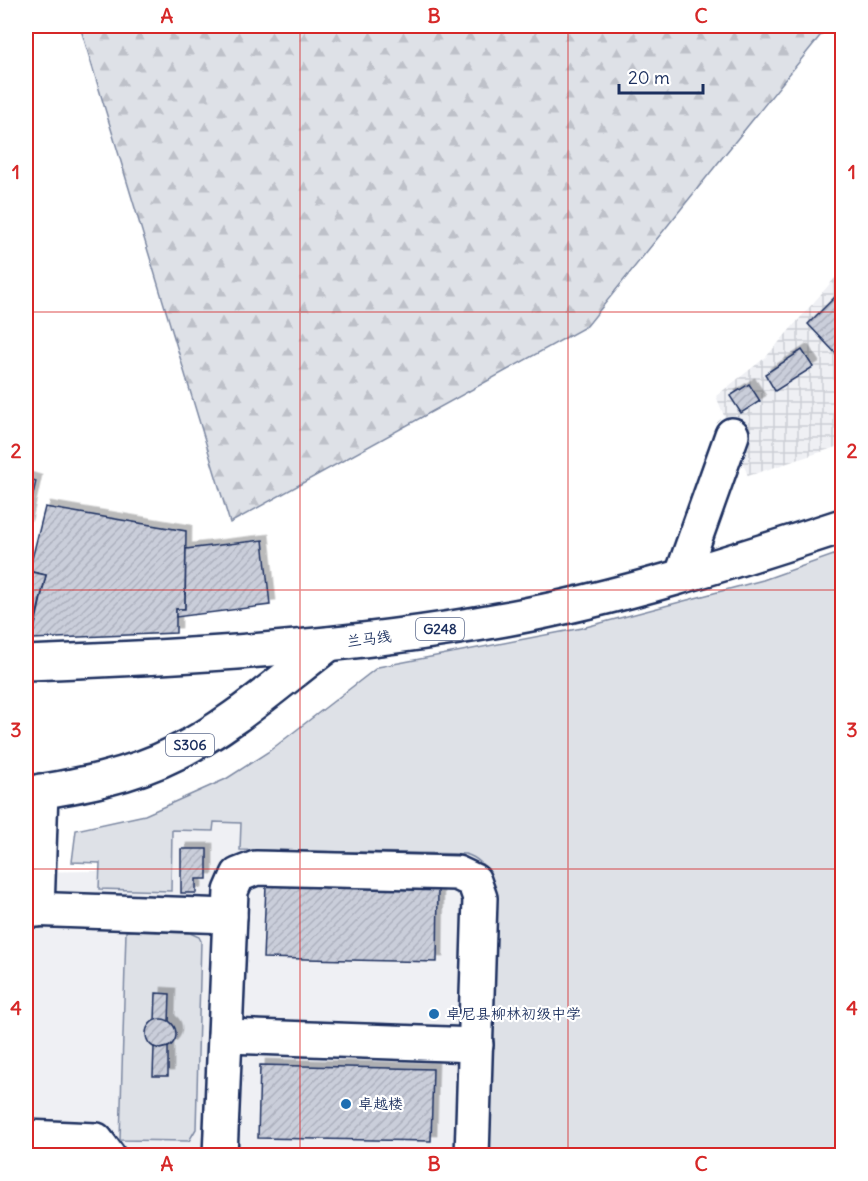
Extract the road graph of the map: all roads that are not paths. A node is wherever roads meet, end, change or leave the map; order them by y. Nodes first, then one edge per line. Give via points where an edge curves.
1 (732, 435) dead end
2 (843, 526) edge
3 (682, 575) junction
4 (329, 644) junction
5 (26, 663) edge
6 (33, 793) edge
7 (31, 909) edge
8 (230, 916) junction
9 (225, 1036) junction
10 (476, 1045) junction
11 (26, 1137) edge
12 (106, 1155) edge
13 (220, 1155) edge
14 (472, 1155) edge

1 - 3 main road
2 - 3 main road, 兰马线 / G248
3 - 4 main road, 兰马线 / G248 via 506,619
4 - 5 main road, 兰马线 / G248 via 194,657
4 - 6 main road, S306 via 215,730 176,753 126,774
6 - 7 main road
7 - 8 main road
8 - 9 main road
8 - 10 main road via 233,882 238,875 256,868 467,876 474,881 480,898
9 - 10 main road
9 - 13 main road
10 - 14 main road
11 - 12 main road via 96,1140

